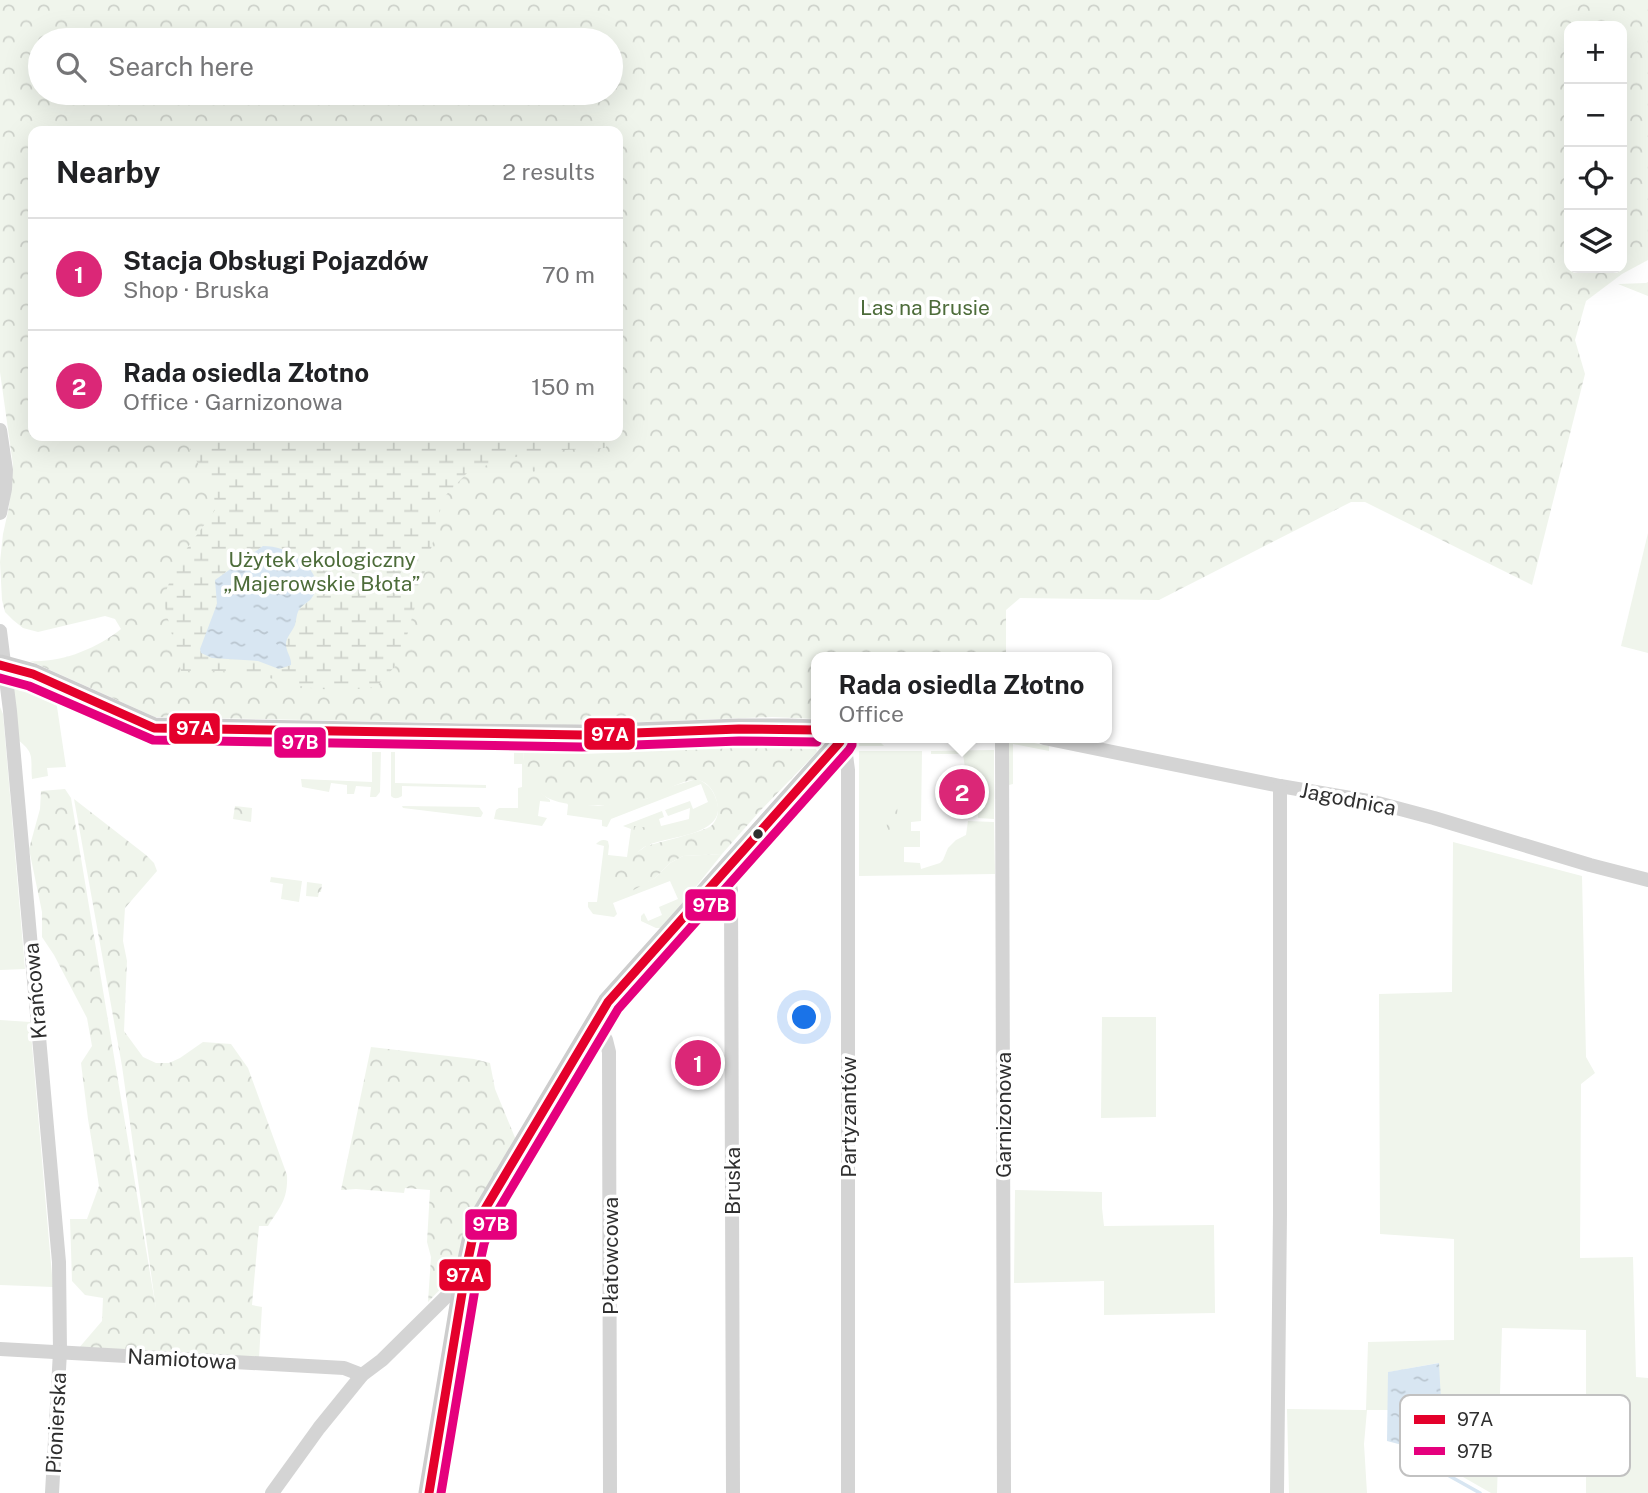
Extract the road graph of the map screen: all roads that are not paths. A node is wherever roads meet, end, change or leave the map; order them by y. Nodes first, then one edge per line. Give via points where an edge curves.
1 (0, 430) edge
2 (0, 513) edge
3 (0, 631) edge
4 (2, 666) edge
5 (811, 730) edge
6 (837, 743) edge
7 (841, 743) edge
8 (1002, 743) edge
9 (1069, 743) edge
10 (1280, 786) junction
11 (726, 869) junction
12 (1648, 880) edge
13 (596, 1022) junction
14 (464, 1279) junction
15 (0, 1349) edge
16 (60, 1352) junction
17 (362, 1375) junction
18 (52, 1493) edge
19 (272, 1493) edge
20 (429, 1493) edge
21 (611, 1493) edge
22 (733, 1493) edge
23 (848, 1493) edge
24 (1004, 1493) edge
25 (1277, 1493) edge

1 - 2 street via 6,470
3 - 4 street, Krańcowa
4 - 5 street via 33,674 159,728 582,735
4 - 16 street, Krańcowa via 14,753 57,1248
6 - 11 street
7 - 23 street, Partyzantów via 848,770
8 - 24 street, Garnizonowa
9 - 10 street, Jagodnica
10 - 12 street, Jagodnica via 1404,809
10 - 25 street
11 - 13 street via 616,992
11 - 22 street, Bruska via 731,890
13 - 14 street via 482,1214
13 - 21 street, Płatowcowa via 609,1052
14 - 17 street
14 - 20 street
15 - 16 street, Namiotowa
16 - 17 street, Namiotowa via 344,1368
16 - 18 street, Pionierska
17 - 19 street

